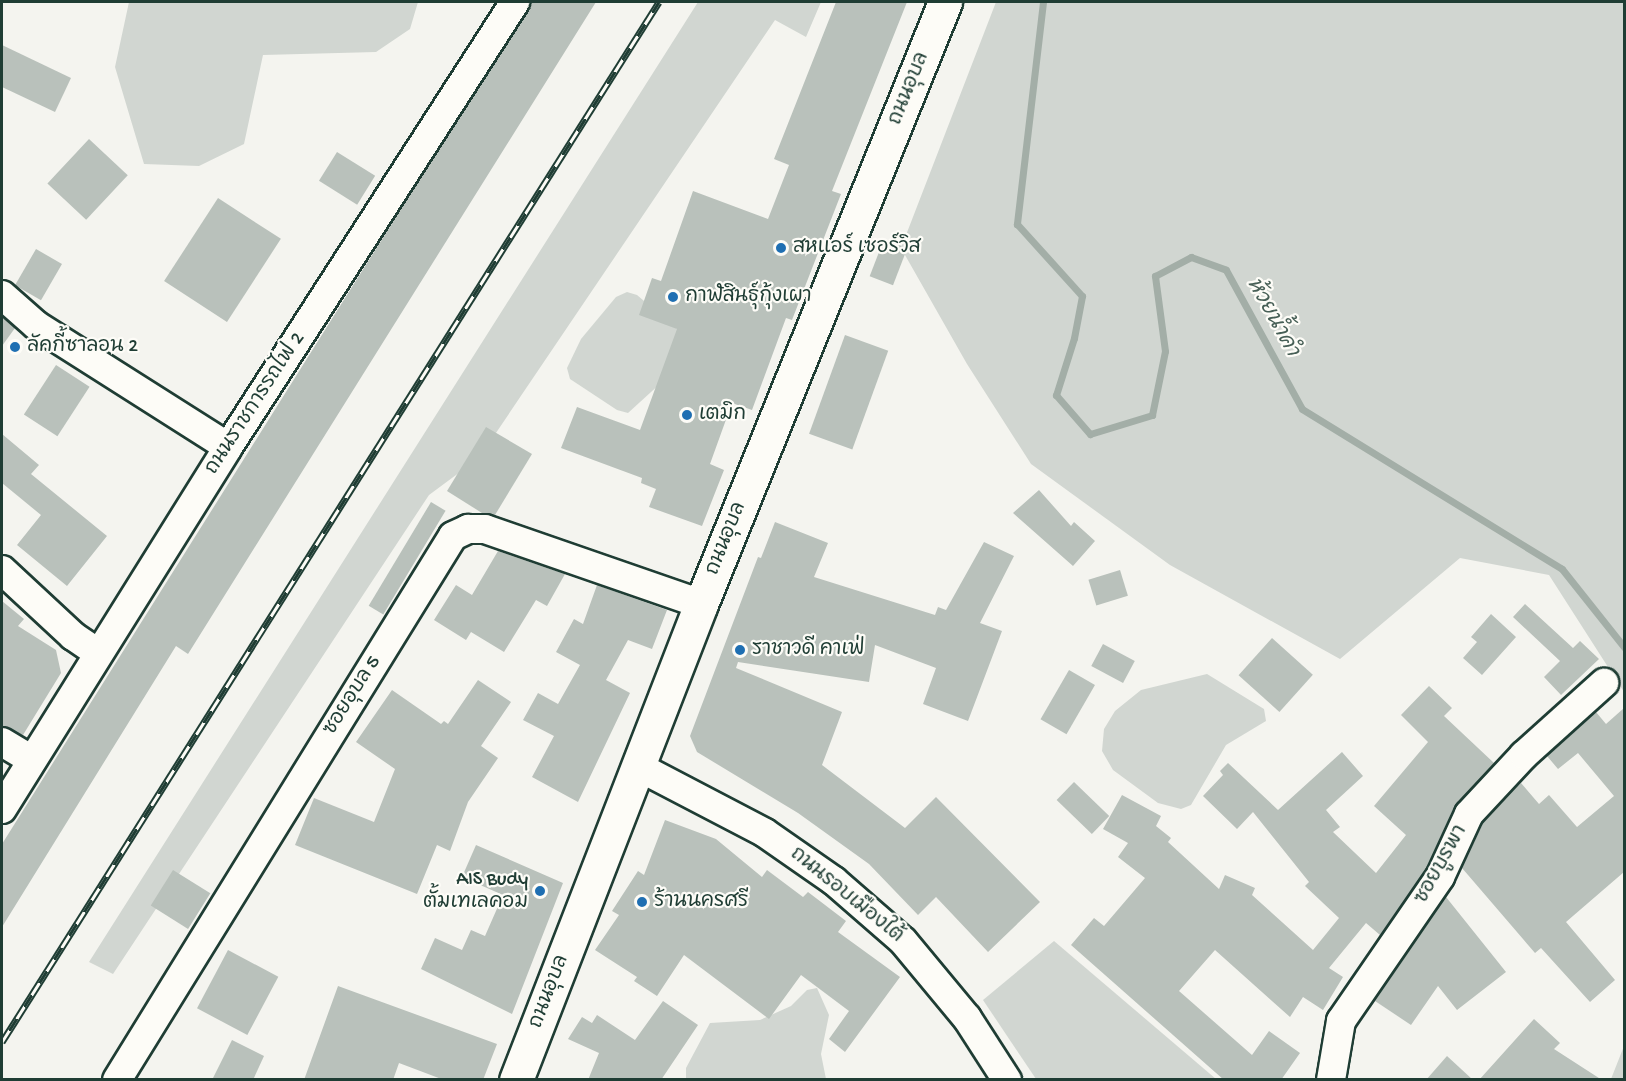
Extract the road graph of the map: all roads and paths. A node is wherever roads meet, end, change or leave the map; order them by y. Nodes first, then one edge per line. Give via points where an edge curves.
1 (515, 2) edge
2 (945, 2) edge
3 (2, 295) edge
4 (228, 447) junction
5 (2, 570) edge
6 (701, 603) junction
7 (98, 653) junction
8 (1604, 683) dead end
9 (2, 742) edge
10 (32, 760) junction
11 (637, 766) junction
12 (2, 809) edge
13 (117, 1080) edge
14 (516, 1080) edge
15 (1007, 1080) edge
16 (1330, 1080) edge

1 - 4 street, ถนนราชการรถไฟ 2
2 - 6 main road, ถนนอุบล
3 - 4 street via 36,325
4 - 7 street, ถนนราชการรถไฟ 2
5 - 7 street via 73,636
6 - 11 main road, ถนนอุบล
6 - 13 street, ซอยอุบล 5 via 485,529 468,529 453,536
7 - 10 street, ถนนราชการรถไฟ 2
8 - 16 street, ซอยบูรพา via 1524,755 1469,814 1440,877 1341,1021
9 - 10 street
10 - 12 street, ถนนราชการรถไฟ 2
11 - 14 main road, ถนนอุบล
11 - 15 street, ถนนรอบเมืองใต้ via 765,833 834,881 903,941 967,1018

